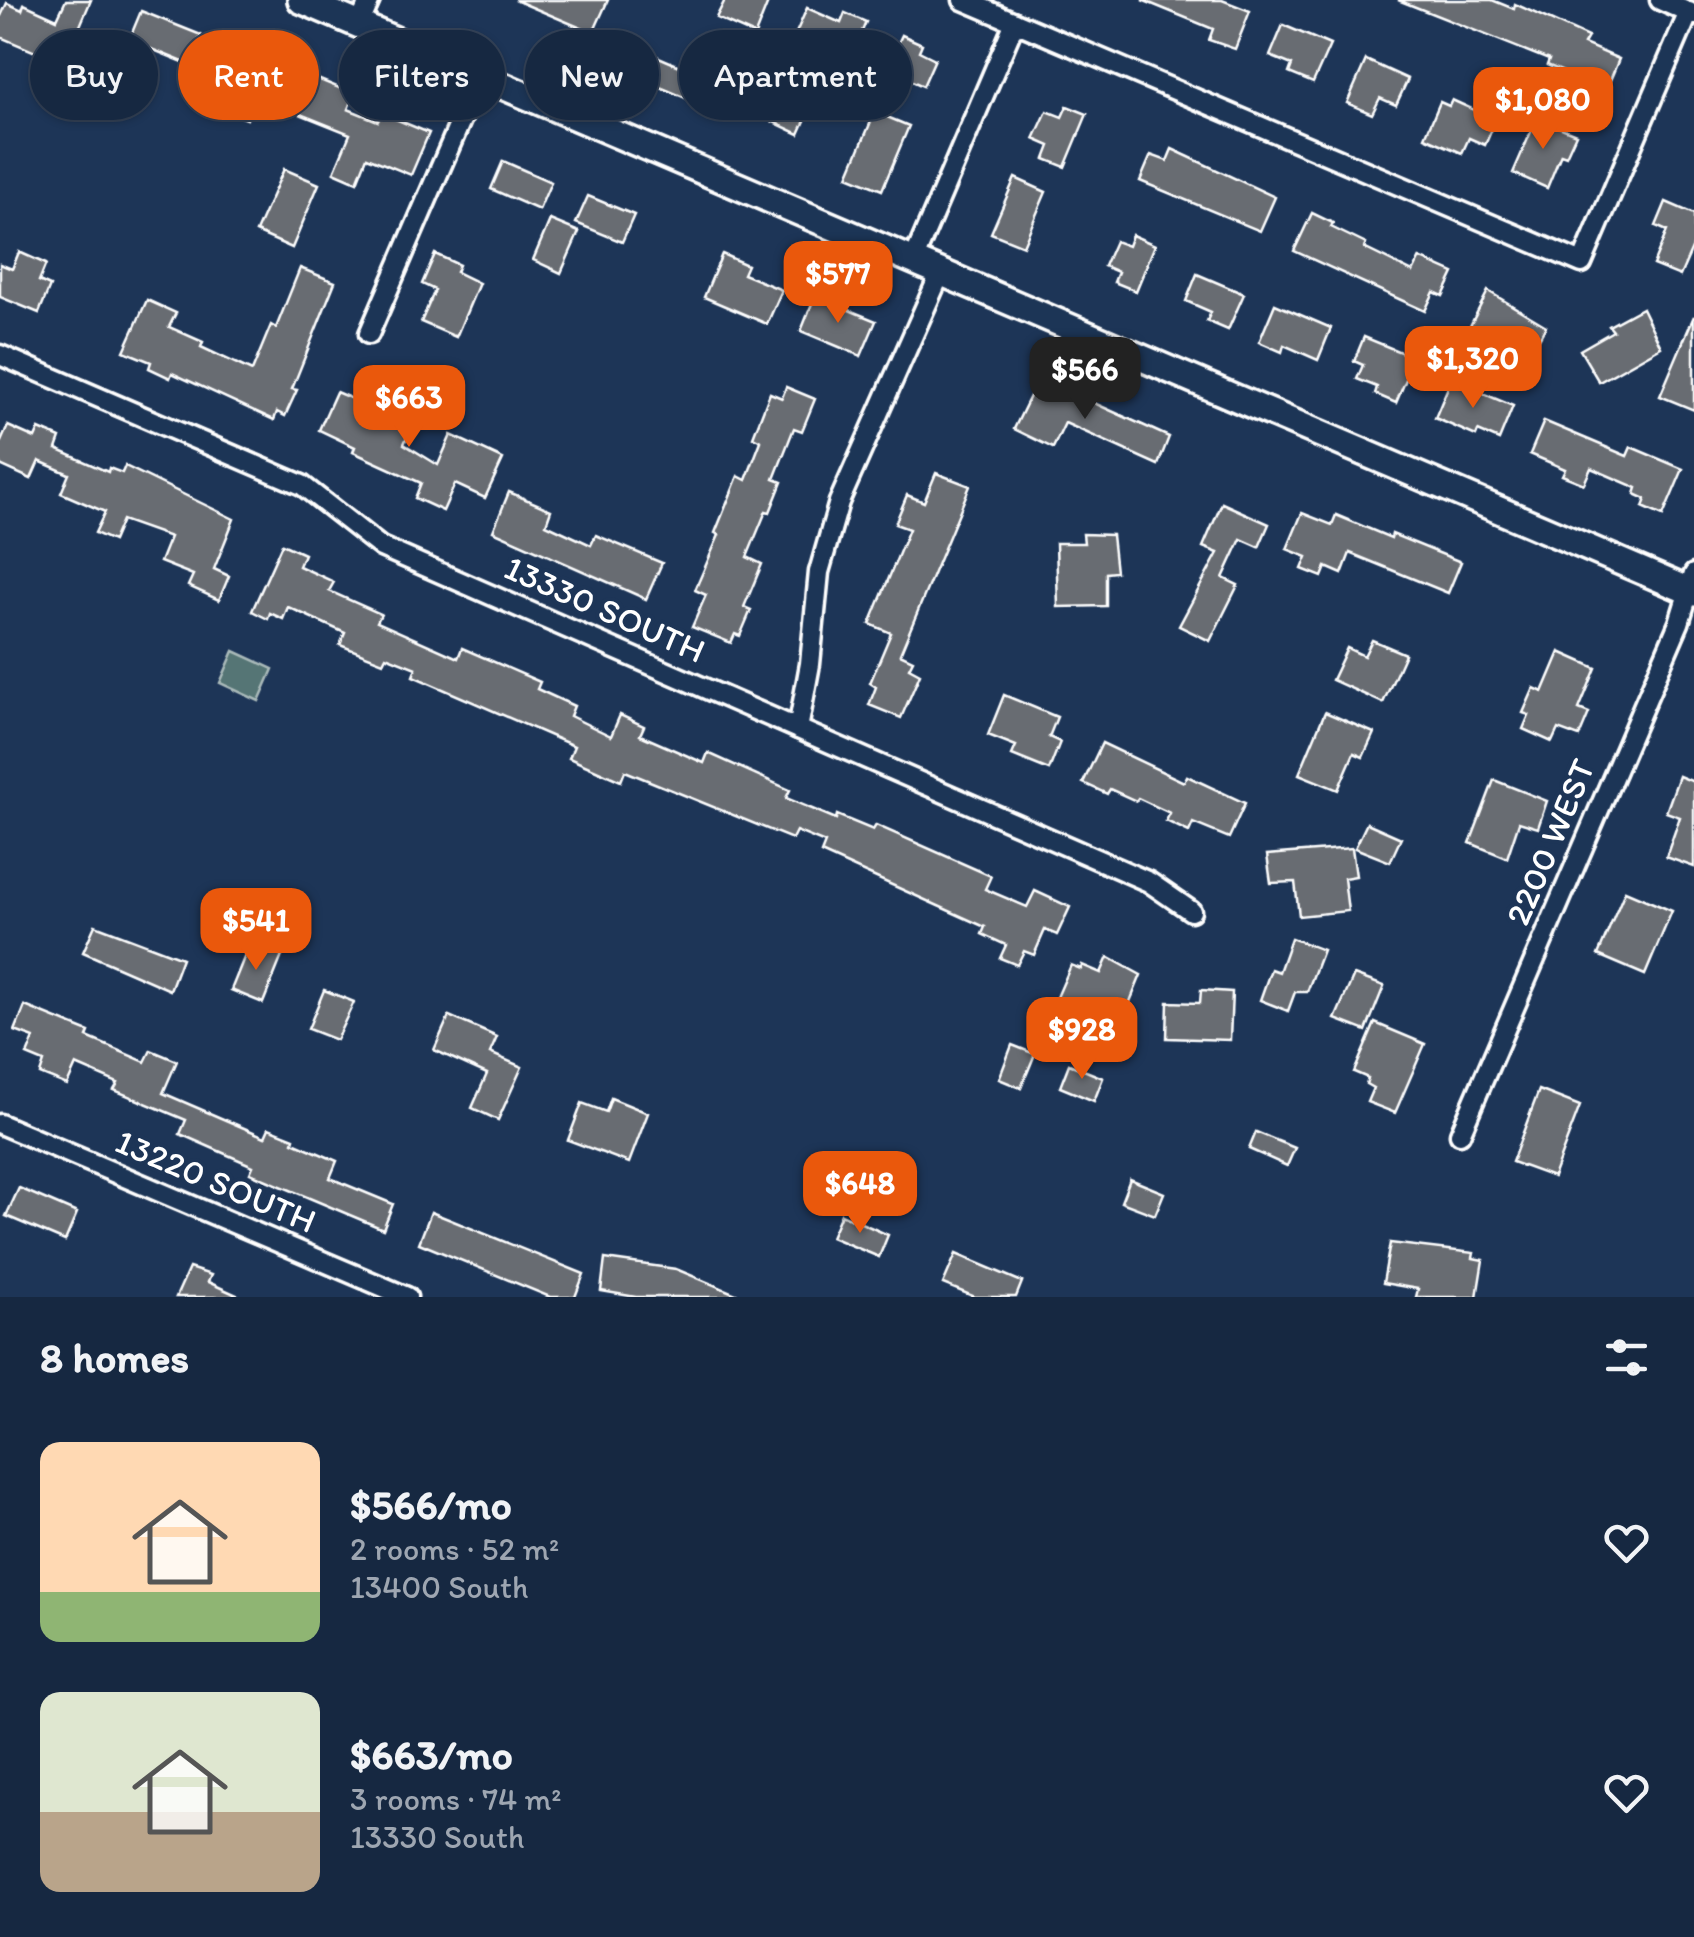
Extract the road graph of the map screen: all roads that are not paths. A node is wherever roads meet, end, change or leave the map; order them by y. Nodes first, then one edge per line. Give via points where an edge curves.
1 (301, 0) edge
2 (370, 0) edge
3 (963, 0) edge
4 (1660, 0) edge
5 (1691, 13) edge
6 (1015, 22) junction
7 (359, 24) junction
8 (373, 30) edge
9 (505, 87) edge
10 (461, 120) edge
11 (913, 261) junction
12 (940, 274) junction
13 (369, 334) dead end
14 (0, 354) edge
15 (1692, 586) edge
16 (798, 729) junction
17 (1191, 911) dead end
18 (0, 1124) edge
19 (1460, 1134) dead end
20 (407, 1297) edge

1 - 7 street
2 - 7 street
3 - 6 street
4 - 5 street
5 - 6 street via 1582,262
6 - 11 street
7 - 8 street
9 - 11 street
10 - 13 street
11 - 12 street
12 - 15 street
12 - 16 street via 840,502 819,572
14 - 16 street, 13330 SOUTH via 302,485 381,547
15 - 19 street, 2200 WEST
16 - 17 street, 13330 SOUTH via 1150,882
18 - 20 street, 13220 SOUTH

